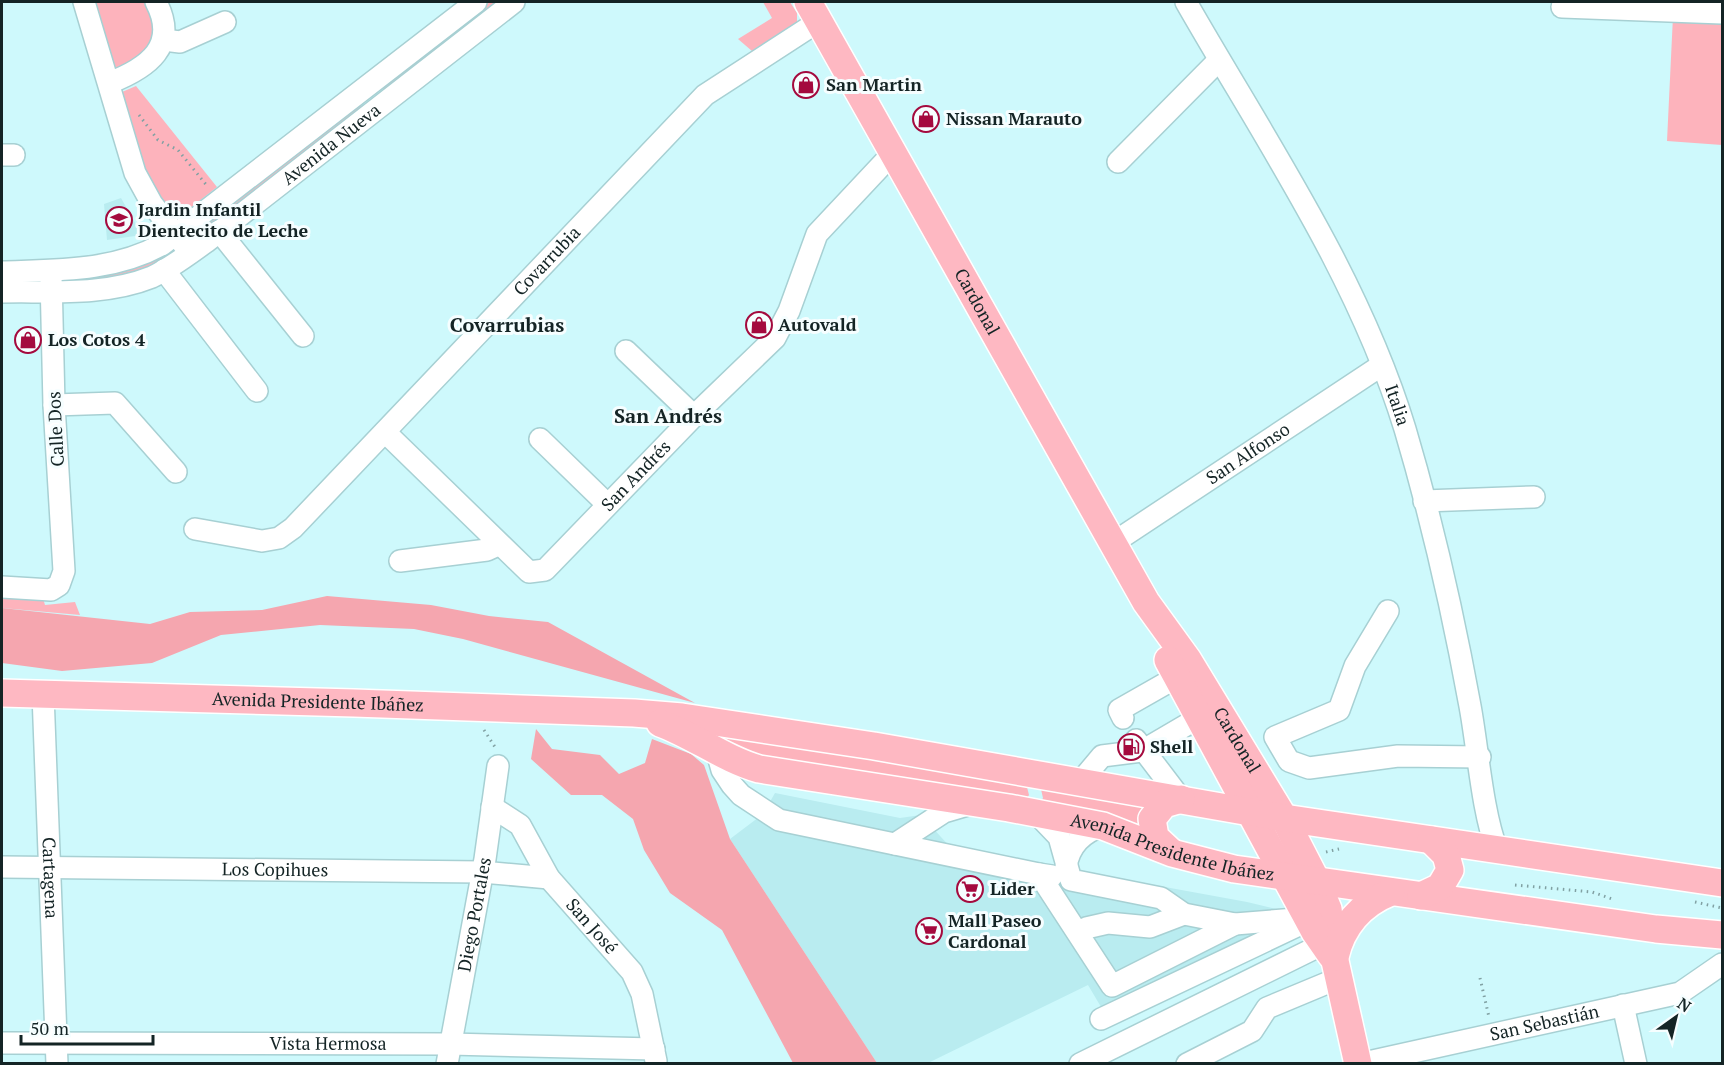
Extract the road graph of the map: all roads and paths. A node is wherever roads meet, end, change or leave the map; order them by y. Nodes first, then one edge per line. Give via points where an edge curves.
1 (84, 2) edge
2 (156, 2) edge
3 (476, 2) edge
4 (514, 2) edge
5 (1186, 2) edge
6 (1562, 7) dead end
7 (1675, 7) edge
8 (813, 11) edge
9 (1722, 13) edge
10 (225, 22) dead end
11 (164, 40) junction
12 (1220, 60) junction
13 (111, 82) junction
14 (364, 89) junction
15 (378, 107) junction
16 (893, 153) junction
17 (1118, 162) dead end
18 (213, 193) dead end
19 (219, 231) junction
20 (176, 235) junction
21 (191, 253) junction
22 (164, 270) junction
23 (2, 272) edge
24 (51, 281) junction
25 (2, 292) edge
26 (303, 336) dead end
27 (626, 351) dead end
28 (1382, 365) junction
29 (257, 390) dead end
30 (54, 405) junction
31 (694, 416) junction
32 (385, 432) junction
33 (540, 439) dead end
34 (176, 472) dead end
35 (1534, 497) dead end
36 (1424, 501) junction
37 (607, 504) junction
38 (195, 529) dead end
39 (1113, 543) junction
40 (498, 545) junction
41 (400, 561) dead end
42 (2, 587) edge
43 (1146, 602) junction
44 (1388, 611) dead end
45 (1177, 677) junction
46 (2, 693) edge
47 (43, 694) junction
48 (634, 713) junction
49 (1200, 717) junction
50 (1123, 718) dead end
51 (738, 724) junction
52 (480, 727) dead end
53 (1138, 744) junction
54 (717, 752) junction
55 (1479, 757) junction
56 (498, 766) joint
57 (1254, 768) junction
58 (759, 770) junction
59 (1020, 771) junction
60 (1081, 782) junction
61 (1180, 800) junction
62 (977, 803) junction
63 (492, 807) junction
64 (1009, 808) junction
65 (762, 811) junction
66 (1251, 812) junction
67 (1037, 814) junction
68 (1284, 818) junction
69 (1103, 826) junction
70 (1349, 838) junction
71 (1431, 840) junction
72 (895, 844) junction
73 (1497, 850) junction
74 (1326, 852) dead end
75 (1172, 853) junction
76 (2, 867) edge
77 (48, 868) junction
78 (482, 872) junction
79 (1039, 874) junction
80 (1068, 875) junction
81 (549, 878) junction
82 (1287, 878) junction
83 (1317, 882) junction
84 (1722, 883) edge
85 (1510, 884) dead end
86 (1391, 892) junction
87 (1421, 896) junction
88 (1615, 900) dead end
89 (1693, 901) dead end
90 (1722, 908) edge
91 (1184, 914) junction
92 (1309, 919) junction
93 (1235, 924) junction
94 (1086, 928) dead end
95 (1722, 935) edge
96 (1332, 961) junction
97 (1722, 964) edge
98 (1480, 978) dead end
99 (1623, 1005) junction
100 (1101, 1019) dead end
101 (1493, 1034) junction
102 (2, 1043) edge
103 (57, 1053) edge
104 (449, 1054) edge
105 (655, 1056) edge
106 (1080, 1064) edge
107 (1187, 1064) edge
108 (1358, 1064) edge
109 (1636, 1064) edge

1 - 13 street
2 - 11 street via 164,18
3 - 14 street, Avenida Nueva
4 - 15 street, Avenida Nueva
5 - 12 street, Italia
6 - 7 street
7 - 9 street
8 - 16 main road, Cardonal
8 - 32 street, Covarrubia via 705,95
10 - 11 street via 195,38 180,42
11 - 13 street via 152,58
12 - 17 street
12 - 28 street, Italia via 1321,231
13 - 18 path via 158,140 178,150
13 - 20 street via 135,173
14 - 15 street
14 - 20 street, Avenida Nueva
15 - 19 street, Avenida Nueva
16 - 31 street, San Andrés via 817,234 775,338
16 - 39 main road, Cardonal
19 - 21 street, Avenida Nueva
19 - 26 street
20 - 21 street
20 - 24 street, Avenida Nueva via 148,252
21 - 22 street, Avenida Nueva
22 - 24 street, Avenida Nueva via 113,288
22 - 29 street
23 - 24 street, Avenida Nueva
24 - 25 street, Avenida Nueva
24 - 30 street, Calle Dos
27 - 31 street
28 - 36 street, Italia via 1405,428
28 - 39 street, San Alfonso
30 - 34 street via 115,403
30 - 42 street, Calle Dos via 64,571 59,585 42,592
31 - 37 street, San Andrés
32 - 38 street, Covarrubia via 279,538 262,541
32 - 40 street, San Andrés
33 - 37 street
35 - 36 street
36 - 55 street, Italia via 1455,628
37 - 40 street, San Andrés via 545,570 529,572
39 - 43 main road, Cardonal
40 - 41 street via 488,550
43 - 45 main road, Cardonal
43 - 57 main road, Cardonal via 1188,660
44 - 55 street via 1355,666 1339,710 1275,737 1281,750 1289,761 1309,768 1398,756
45 - 49 main road, Cardonal
45 - 50 street via 1119,710
46 - 47 main road, Avenida Presidente Ibáñez
47 - 48 main road, Avenida Presidente Ibáñez
47 - 77 street, Cartagena
48 - 51 main road, Avenida Presidente Ibáñez
48 - 54 main road, Avenida Presidente Ibáñez via 678,730
49 - 53 street
49 - 66 main road, Cardonal
51 - 54 main road via 718,731
51 - 59 main road, Avenida Presidente Ibáñez
52 - 56 path via 495,747
53 - 60 street via 1102,756
53 - 61 street
54 - 58 main road, Avenida Presidente Ibáñez
54 - 65 street via 732,785
55 - 73 street, Italia via 1491,835
56 - 63 street, Diego Portales
57 - 68 main road, Cardonal
57 - 70 main road
58 - 62 main road, Avenida Presidente Ibáñez
58 - 65 street via 750,786
59 - 60 main road, Avenida Presidente Ibáñez
59 - 64 main road via 1031,778 1036,794 1023,808
60 - 61 main road, Avenida Presidente Ibáñez
61 - 66 main road, Avenida Presidente Ibáñez
61 - 75 main road via 1164,804 1152,819 1155,837
62 - 64 main road, Avenida Presidente Ibáñez
62 - 72 street via 944,812
63 - 78 street, Diego Portales
63 - 81 street, San José via 520,825
64 - 67 main road, Avenida Presidente Ibáñez
65 - 72 street via 794,825
66 - 68 main road, Avenida Presidente Ibáñez
66 - 82 main road, Cardonal
67 - 69 main road, Avenida Presidente Ibáñez
67 - 80 street via 1059,837
68 - 70 main road, Avenida Presidente Ibáñez
68 - 83 main road, Cardonal
69 - 75 main road, Avenida Presidente Ibáñez
69 - 80 street via 1079,839 1069,854
70 - 71 main road, Avenida Presidente Ibáñez
70 - 74 path
71 - 73 main road, Avenida Presidente Ibáñez
71 - 87 main road via 1446,855 1450,870 1440,887
72 - 79 street
73 - 84 main road, Avenida Presidente Ibáñez
75 - 82 main road, Avenida Presidente Ibáñez via 1234,870
76 - 77 street, Los Copihues
77 - 78 street, Los Copihues
77 - 103 street, Cartagena
78 - 81 street, Los Copihues
78 - 104 street, Diego Portales
79 - 80 street
79 - 93 street via 1112,986
80 - 91 street via 1161,898
81 - 105 street, San José via 632,972 642,994
82 - 83 main road, Avenida Presidente Ibáñez
82 - 92 main road, Cardonal
83 - 86 main road, Avenida Presidente Ibáñez
83 - 96 main road, Cardonal via 1328,909
85 - 88 path via 1592,892
86 - 87 main road, Avenida Presidente Ibáñez
86 - 96 main road via 1368,904 1350,922
87 - 95 main road, Avenida Presidente Ibáñez
89 - 90 path
91 - 93 street
91 - 94 street via 1150,927 1108,923
92 - 93 street
92 - 96 main road, Cardonal
92 - 100 street
96 - 106 street
96 - 107 street via 1267,1008 1252,1031
96 - 108 main road
97 - 99 street, San Sebastián via 1680,993
98 - 101 path
99 - 101 street, San Sebastián
99 - 109 street
101 - 108 street, San Sebastián
102 - 103 street, Vista Hermosa
103 - 104 street, Vista Hermosa
104 - 105 street, Vista Hermosa

